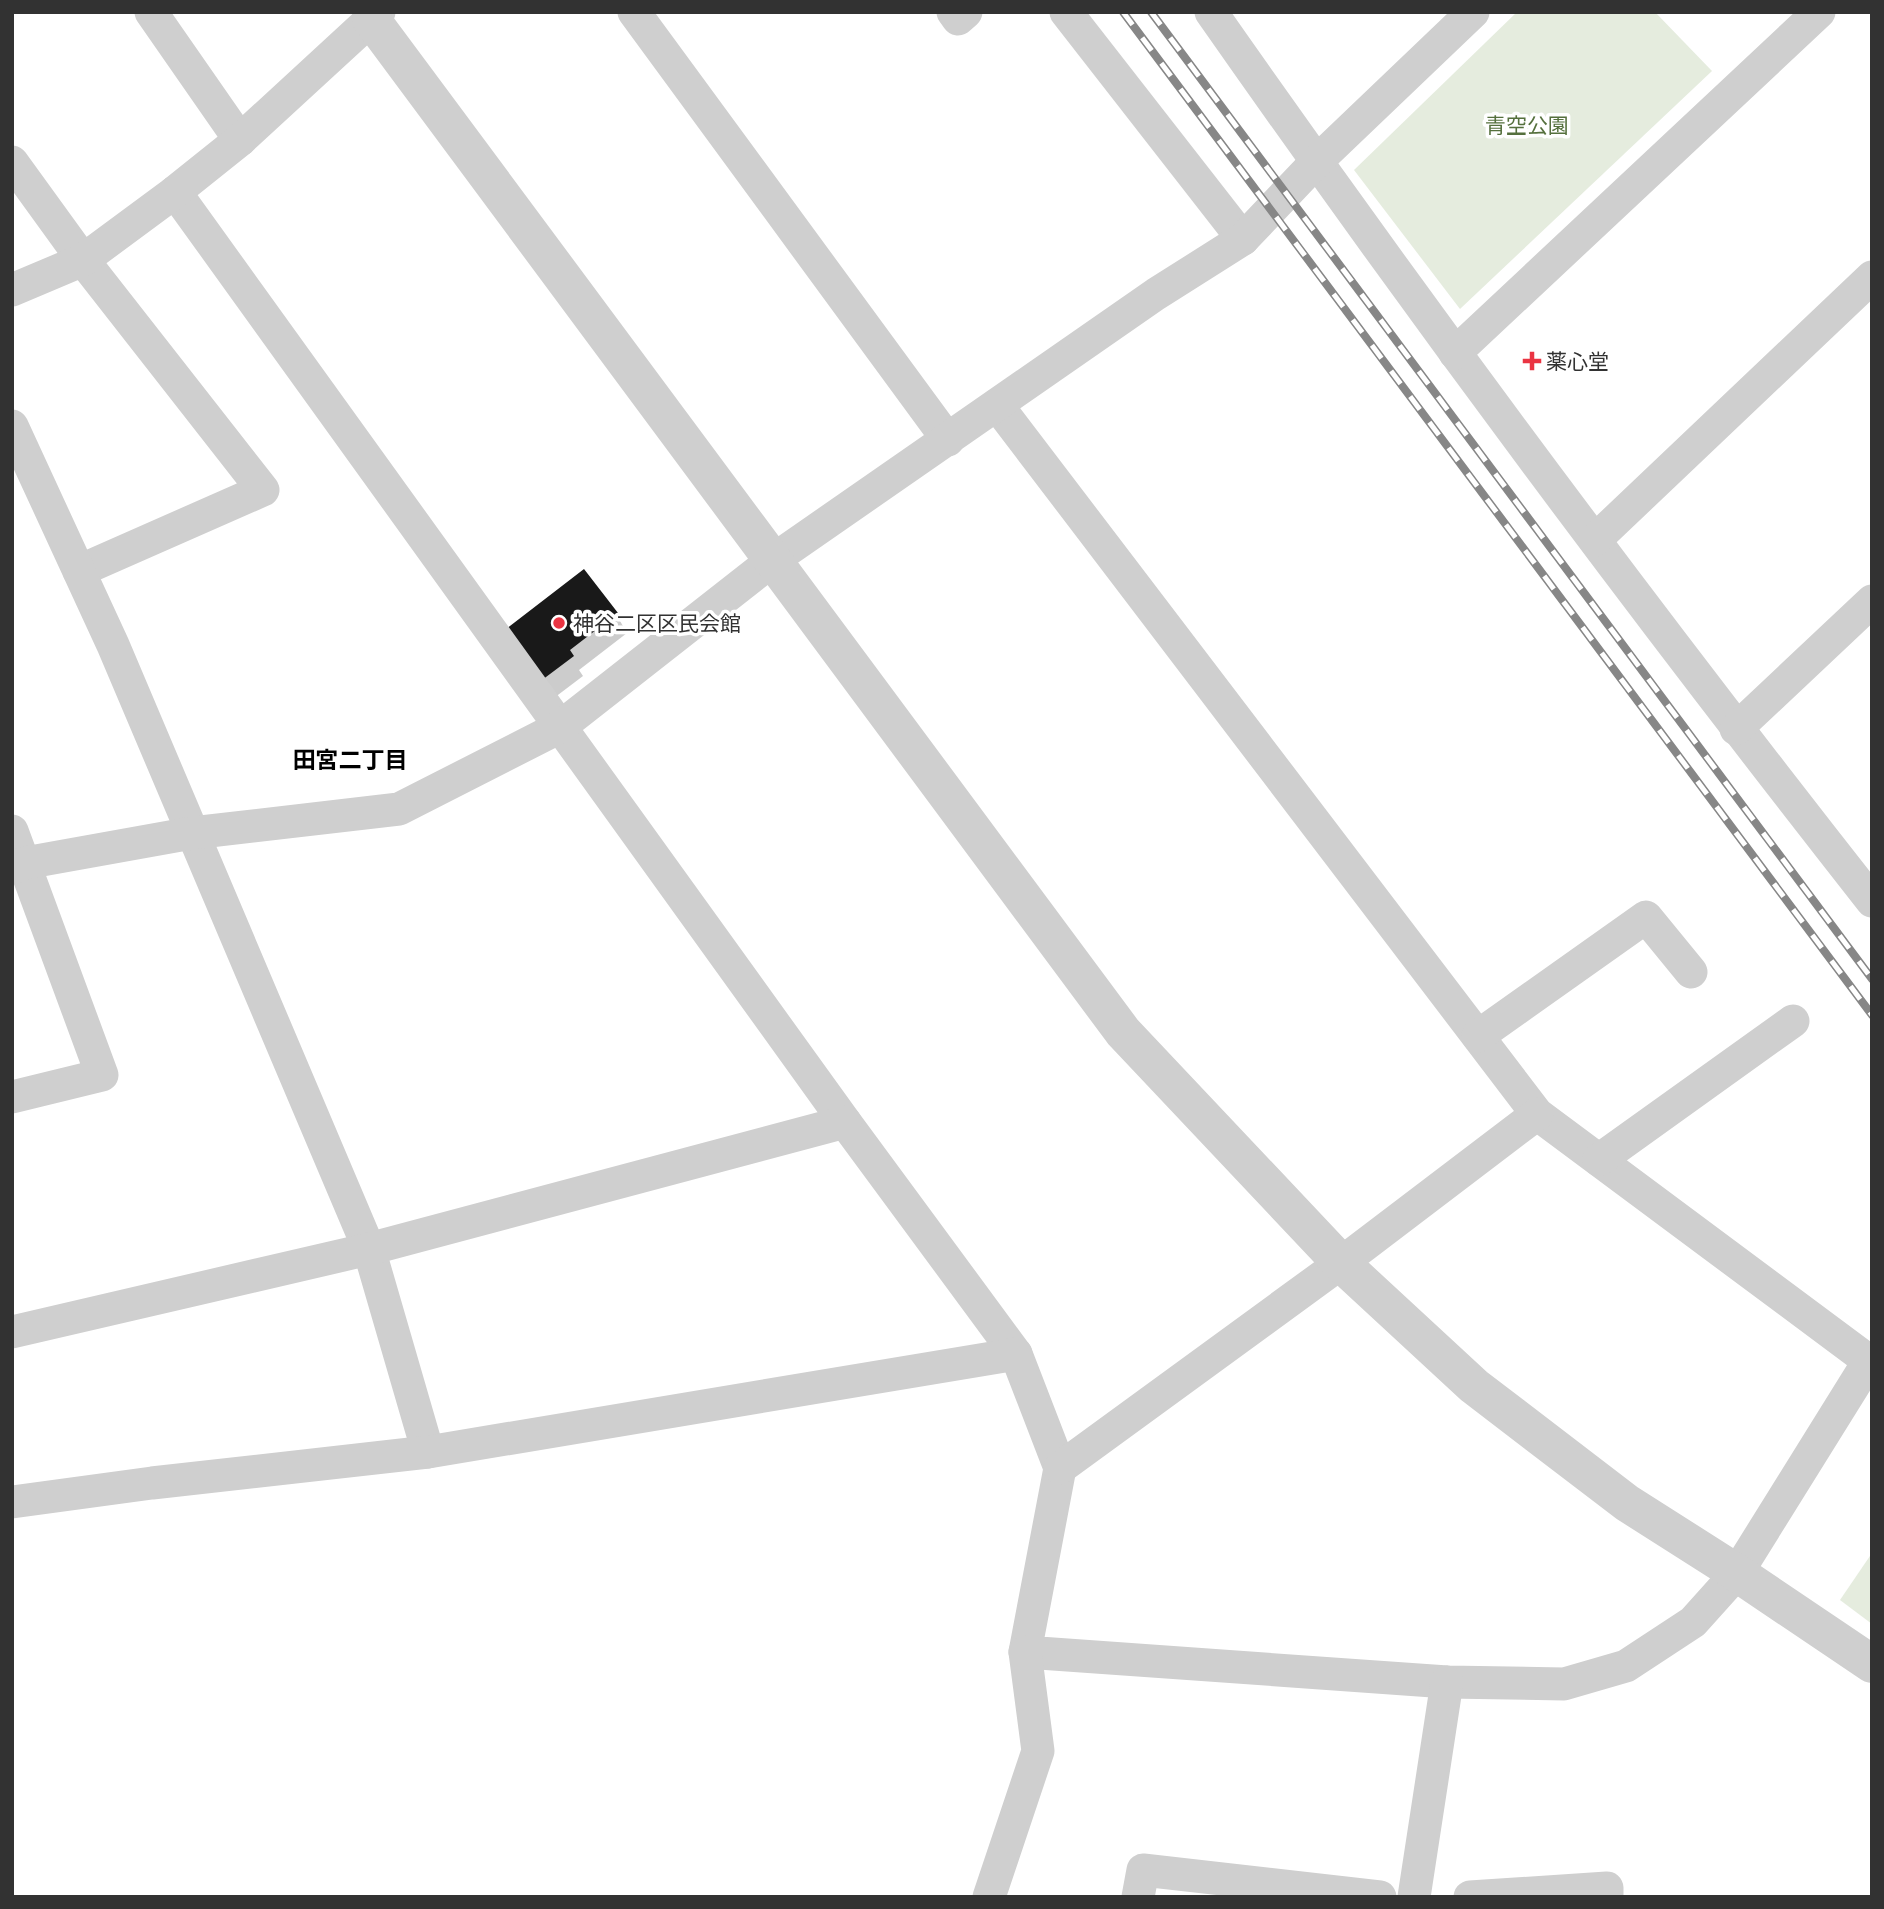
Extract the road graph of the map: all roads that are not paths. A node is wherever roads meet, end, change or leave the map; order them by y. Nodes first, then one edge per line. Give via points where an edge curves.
1 (152, 12) edge
2 (634, 12) edge
3 (953, 12) edge
4 (966, 12) edge
5 (1066, 12) edge
6 (1212, 12) edge
7 (1473, 12) edge
8 (1819, 12) edge
9 (375, 15) edge
10 (240, 139) junction
11 (12, 162) edge
12 (1316, 162) junction
13 (175, 192) junction
14 (1243, 239) junction
15 (83, 260) junction
16 (1872, 277) edge
17 (12, 290) edge
18 (1455, 353) junction
19 (997, 405) junction
20 (12, 426) edge
21 (947, 440) junction
22 (1595, 540) junction
23 (773, 560) junction
24 (79, 571) junction
25 (1872, 601) edge
26 (560, 727) junction
27 (1736, 729) junction
28 (12, 831) edge
29 (192, 833) junction
30 (19, 865) edge
31 (1872, 901) edge
32 (1691, 971) dead end
33 (1793, 1021) dead end
34 (1478, 1036) junction
35 (12, 1097) edge
36 (1537, 1114) junction
37 (845, 1122) junction
38 (1599, 1160) junction
39 (369, 1250) junction
40 (1341, 1263) junction
41 (12, 1332) edge
42 (1016, 1354) junction
43 (428, 1452) junction
44 (1060, 1468) junction
45 (12, 1502) edge
46 (1737, 1573) junction
47 (1025, 1652) junction
48 (1872, 1664) edge
49 (1447, 1682) junction
50 (1614, 1894) edge
51 (989, 1897) edge
52 (1138, 1897) edge
53 (1380, 1897) edge
54 (1414, 1897) edge
55 (1470, 1897) edge

1 - 10 street
2 - 21 street
3 - 4 street via 958,19
5 - 14 street
6 - 12 street
7 - 12 street
8 - 18 street
9 - 10 street
9 - 23 street
10 - 13 street
11 - 15 street
12 - 14 street
12 - 18 street
13 - 15 street
13 - 26 street
14 - 19 street
15 - 17 street
15 - 24 street via 263,490
16 - 22 street
18 - 22 street
19 - 21 street
19 - 34 street
20 - 24 street
21 - 23 street
22 - 27 street
23 - 26 street
23 - 40 street via 1123,1032
24 - 29 street
25 - 27 street
26 - 29 street via 399,809
26 - 37 street
27 - 31 street
28 - 30 street
29 - 30 street
29 - 39 street
30 - 35 street via 102,1075
32 - 34 street via 1646,917
33 - 38 street
34 - 36 street
36 - 38 street
36 - 40 street
37 - 39 street
37 - 42 street
38 - 46 street via 1869,1361
39 - 41 street
39 - 43 street
40 - 44 street
40 - 46 street via 1474,1387 1627,1503
42 - 43 street
42 - 44 street
43 - 45 street
44 - 47 street
46 - 48 street
46 - 49 street via 1693,1622 1626,1666 1564,1684
47 - 49 street
47 - 51 street via 1038,1751
49 - 54 street
50 - 55 street
52 - 53 street via 1143,1870

